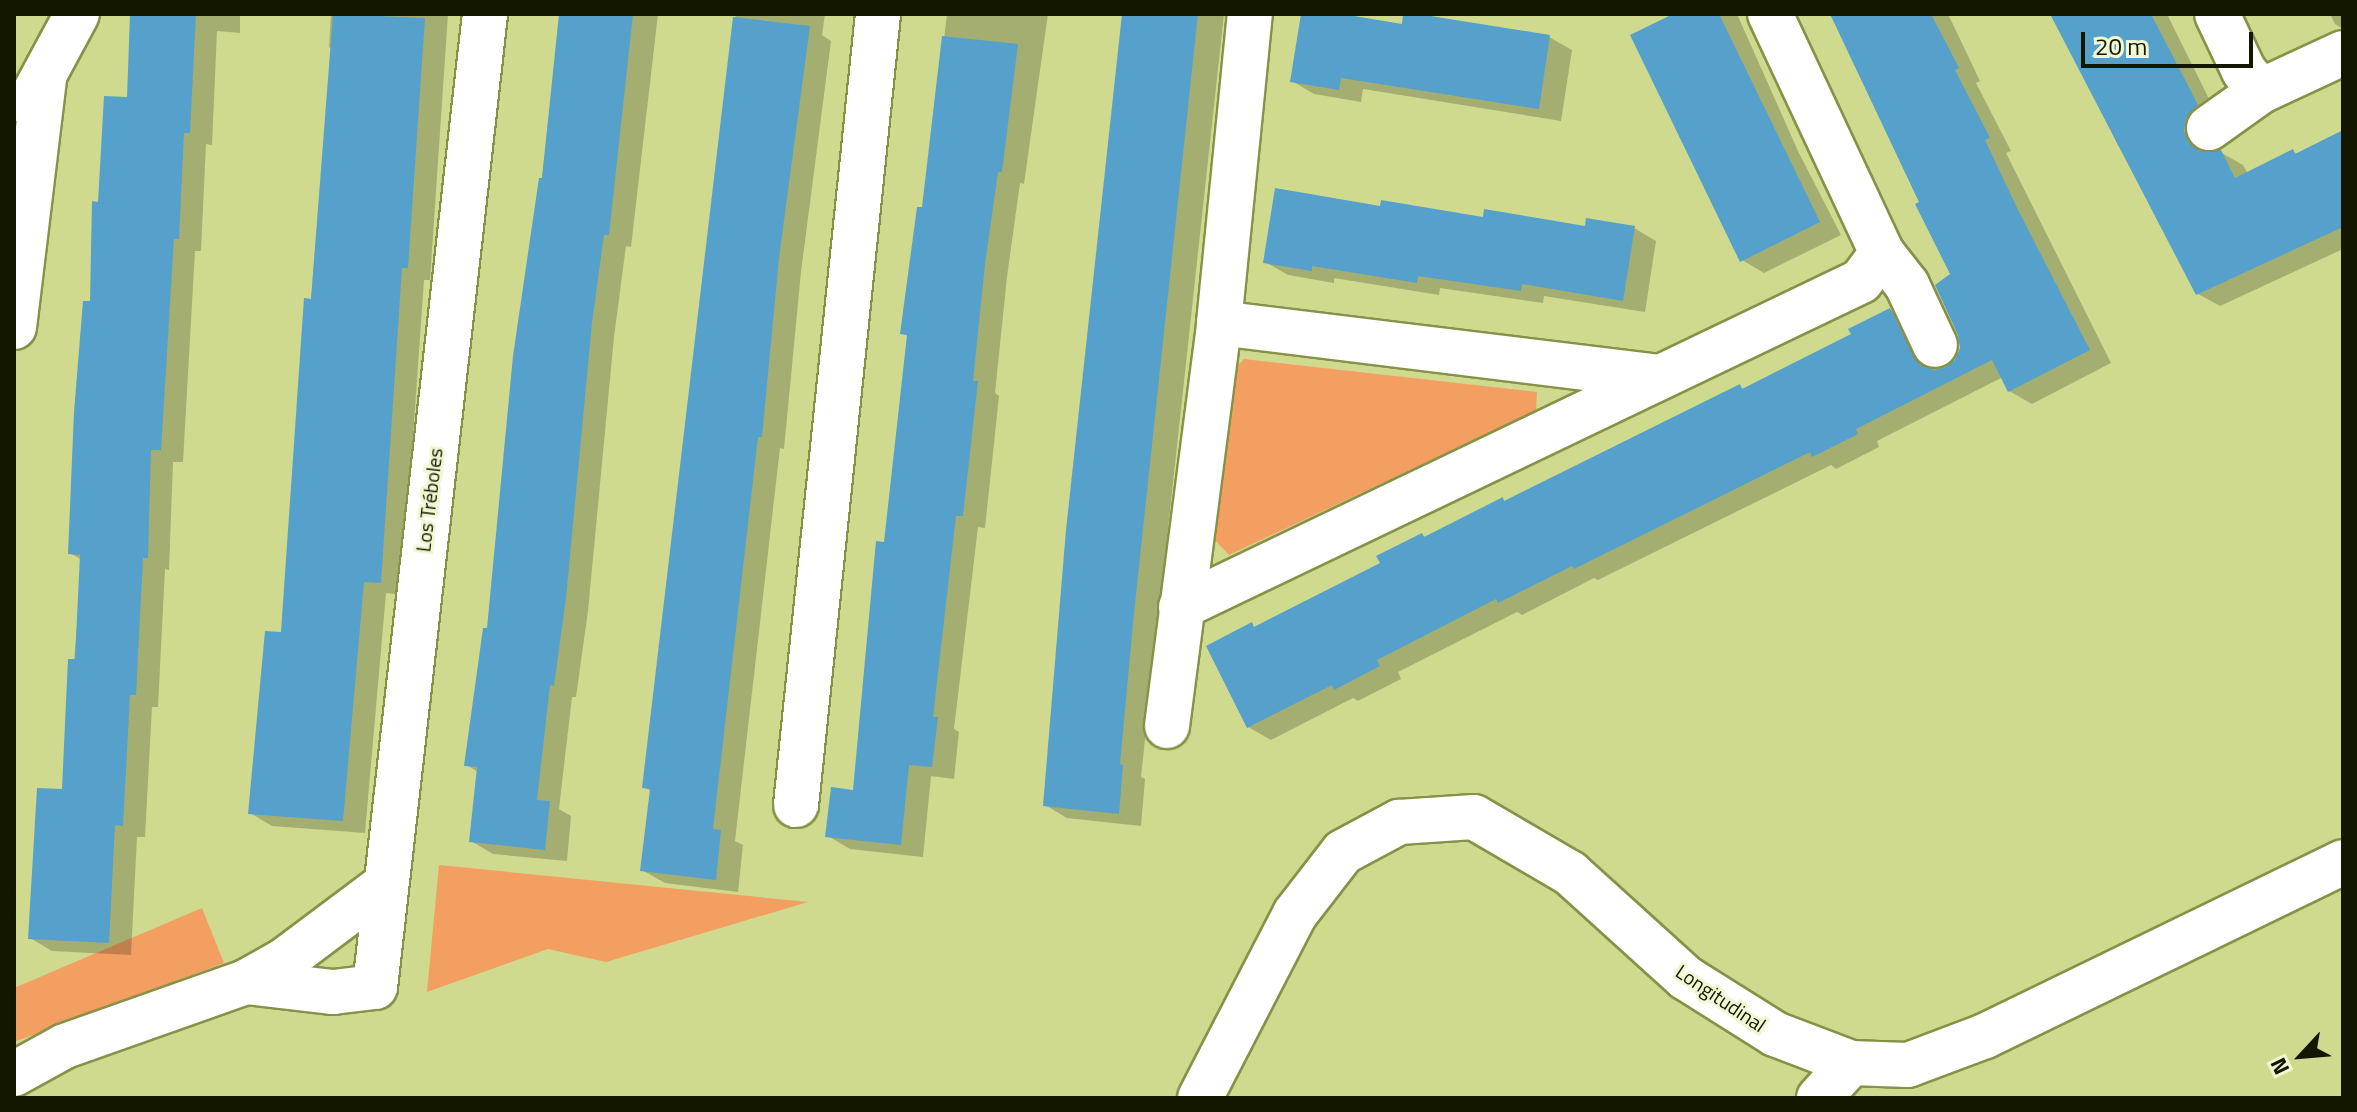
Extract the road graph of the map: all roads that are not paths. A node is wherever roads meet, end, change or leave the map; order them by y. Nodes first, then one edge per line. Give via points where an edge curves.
1 (77, 14) edge
2 (485, 14) edge
3 (878, 14) edge
4 (1250, 14) edge
5 (1770, 14) edge
6 (2217, 14) edge
7 (2343, 53) edge
8 (44, 79) junction
9 (2261, 91) junction
10 (14, 127) edge
11 (2209, 128) dead end
12 (1882, 253) junction
13 (1219, 323) junction
14 (14, 327) edge
15 (1935, 345) dead end
16 (1660, 377) junction
17 (1181, 607) junction
18 (1167, 726) dead end
19 (796, 805) dead end
20 (2343, 862) edge
21 (385, 885) junction
22 (246, 982) junction
23 (1851, 1063) junction
24 (14, 1074) edge
25 (1200, 1098) edge
26 (1819, 1098) edge

1 - 8 street
2 - 21 street, Los Tréboles
3 - 19 street
4 - 13 street
5 - 12 street
6 - 9 street via 2244,71
7 - 9 street
8 - 10 street
8 - 14 street
9 - 11 street
12 - 15 street via 1907,285
12 - 16 street via 1861,281
13 - 16 street
13 - 17 street
16 - 17 street
17 - 18 street
20 - 23 street, Longitudinal via 1985,1036 1908,1065
21 - 22 street via 285,960
21 - 22 street, Los Tréboles via 375,987 333,992
22 - 24 street via 65,1046
23 - 25 street, Longitudinal via 1775,1034 1686,978 1570,873 1474,817 1399,822 1343,852 1295,914
23 - 26 street

